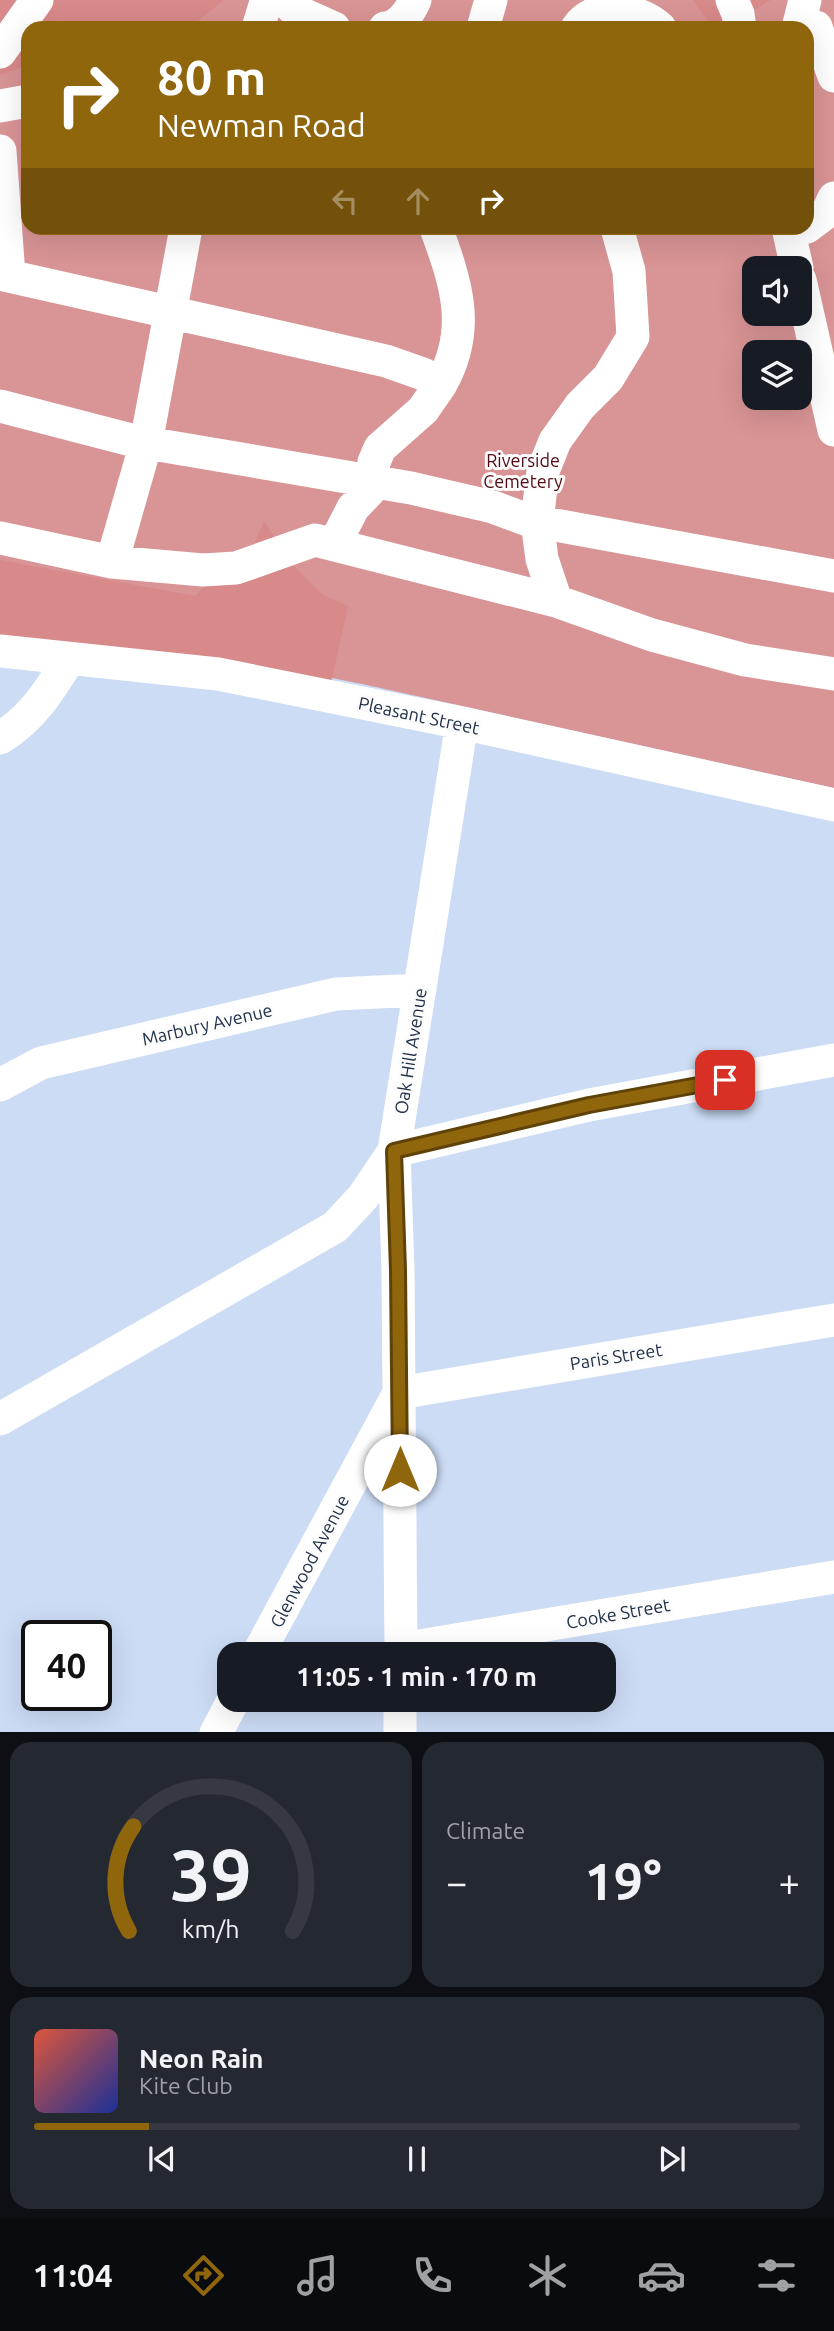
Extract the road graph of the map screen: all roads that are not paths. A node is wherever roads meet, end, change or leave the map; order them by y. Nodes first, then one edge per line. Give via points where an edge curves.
1 (37, 0) edge
2 (272, 0) edge
3 (284, 0) edge
4 (415, 0) edge
5 (491, 0) edge
6 (732, 0) edge
7 (594, 13) edge
8 (22, 21) edge
9 (260, 21) edge
10 (318, 21) edge
11 (399, 21) edge
12 (485, 21) edge
13 (652, 21) edge
14 (739, 21) edge
15 (21, 22) edge
16 (814, 27) edge
17 (0, 52) edge
18 (834, 76) edge
19 (21, 102) edge
20 (0, 106) edge
21 (0, 151) edge
22 (834, 198) edge
23 (814, 219) edge
24 (185, 235) edge
25 (438, 235) edge
26 (619, 235) edge
27 (798, 235) edge
28 (797, 256) edge
29 (4, 275) edge
30 (170, 312) junction
31 (812, 319) edge
32 (828, 370) edge
33 (441, 384) junction
34 (0, 406) edge
35 (834, 430) edge
36 (146, 443) junction
37 (373, 481) junction
38 (537, 521) junction
39 (0, 538) edge
40 (335, 544) junction
41 (112, 562) junction
42 (834, 576) edge
43 (556, 601) junction
44 (0, 651) edge
45 (69, 659) junction
46 (834, 674) edge
47 (462, 723) junction
48 (0, 738) edge
49 (832, 803) edge
50 (420, 989) junction
51 (834, 1060) edge
52 (0, 1085) edge
53 (394, 1151) junction
54 (834, 1320) edge
55 (399, 1393) junction
56 (0, 1419) edge
57 (834, 1577) edge
58 (264, 1642) edge
59 (401, 1642) edge
60 (454, 1642) edge
61 (227, 1712) edge
62 (400, 1712) edge
63 (216, 1732) edge
64 (400, 1732) edge

1 - 8 street
2 - 9 street via 265,5
3 - 10 street
4 - 11 street
5 - 12 street
6 - 14 street
7 - 13 street via 631,12
15 - 17 street
16 - 18 street
19 - 20 street
21 - 29 street
22 - 23 street via 828,211
24 - 30 street
25 - 33 street via 455,287 459,333
26 - 38 street via 629,271 634,337 608,378 555,441 543,471
27 - 28 street
29 - 30 street
30 - 33 street via 386,361
30 - 36 street
31 - 32 street
32 - 35 street
33 - 37 street via 423,410 380,448
34 - 36 street
36 - 37 street
36 - 41 street
37 - 38 street
37 - 40 street via 352,508
38 - 42 street
38 - 43 street via 542,559
39 - 41 street
40 - 41 street via 315,540 236,568
40 - 43 street
43 - 46 street via 652,635 745,660
44 - 45 street, Pleasant Street
45 - 47 street, Pleasant Street via 218,674
45 - 48 street via 47,696 19,727
47 - 49 street, Pleasant Street
47 - 50 street, Oak Hill Avenue
50 - 52 street, Marbury Avenue via 336,994 41,1063
50 - 53 street, Oak Hill Avenue
51 - 53 street via 589,1105
53 - 55 street
53 - 56 street, Oak Hill Avenue via 363,1197 335,1227
54 - 55 street, Paris Street
55 - 58 street, Glenwood Avenue
55 - 59 street
57 - 60 street, Cooke Street
61 - 63 street
62 - 64 street

